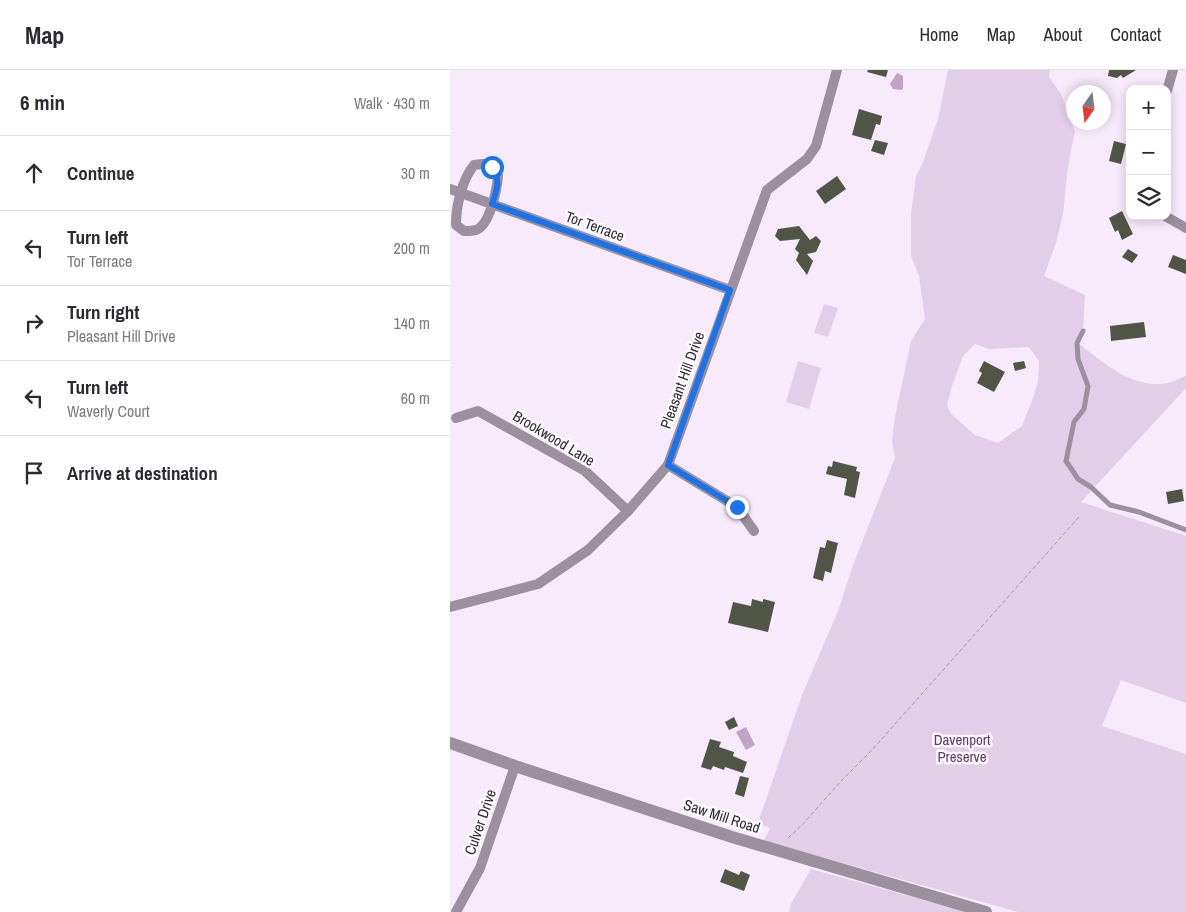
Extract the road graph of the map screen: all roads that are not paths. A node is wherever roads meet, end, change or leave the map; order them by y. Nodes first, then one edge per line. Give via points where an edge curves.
1 (837, 70) edge
2 (1172, 70) edge
3 (1168, 85) edge
4 (450, 189) edge
5 (461, 193) junction
6 (492, 204) junction
7 (1171, 219) edge
8 (1186, 228) edge
9 (730, 290) junction
10 (1083, 331) dead end
11 (456, 418) dead end
12 (668, 465) junction
13 (628, 511) junction
14 (1186, 530) edge
15 (754, 531) dead end
16 (450, 607) edge
17 (450, 743) edge
18 (515, 766) junction
19 (456, 912) edge
20 (986, 912) edge

1 - 9 street, Pleasant Hill Drive via 816,146 808,159 767,190
2 - 3 street
4 - 5 street, Tor Terrace
5 - 6 street, Tor Terrace
5 - 6 street via 456,224 464,231 477,230 484,224
5 - 6 street via 467,173 474,165 492,167 498,176
6 - 9 street, Tor Terrace
7 - 8 street
9 - 12 street, Pleasant Hill Drive
10 - 14 lane via 1078,343 1078,359 1088,386 1084,409 1074,422 1066,461 1078,479 1110,505
11 - 13 street, Brookwood Lane via 478,411 585,471
12 - 13 street, Pleasant Hill Drive
12 - 15 street via 737,507
13 - 16 street, Pleasant Hill Drive via 588,550 538,584
17 - 18 street, Saw Mill Road
18 - 19 street, Culver Drive via 480,868
18 - 20 street, Saw Mill Road via 732,837

